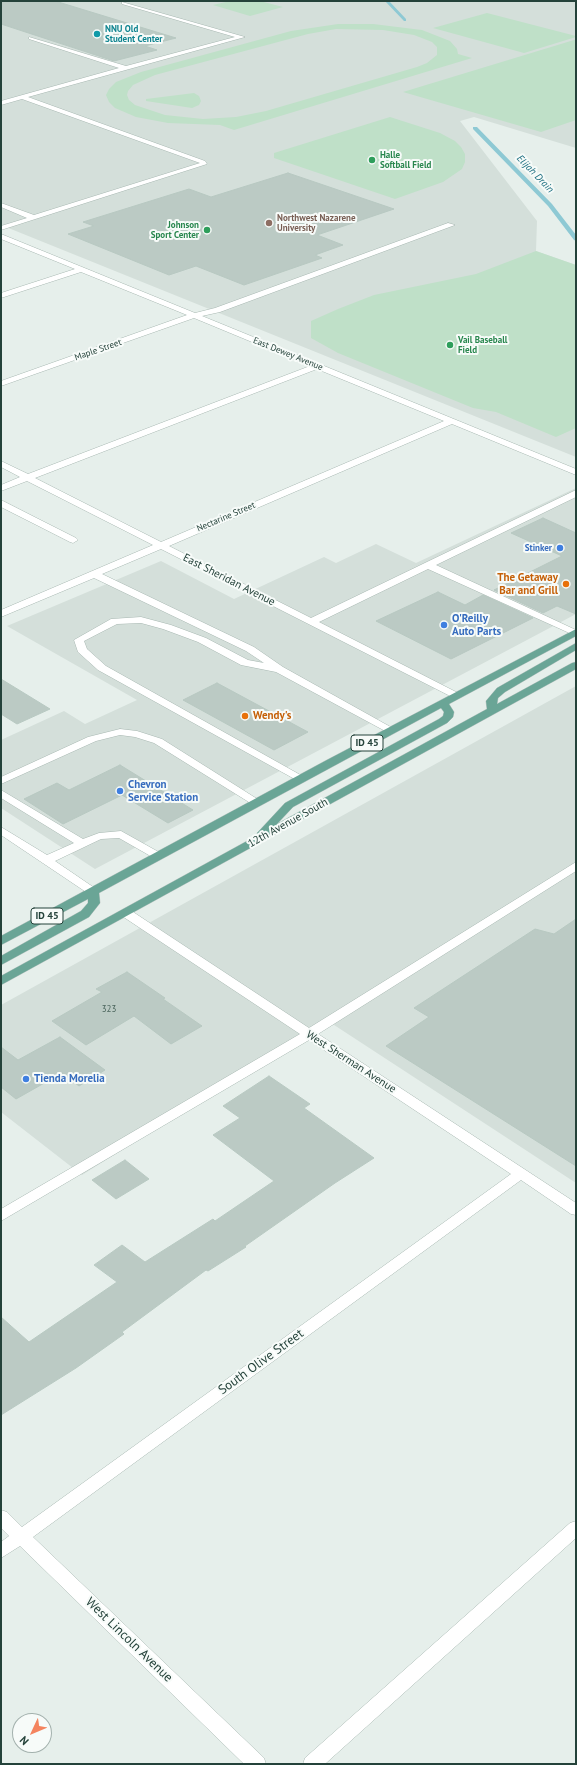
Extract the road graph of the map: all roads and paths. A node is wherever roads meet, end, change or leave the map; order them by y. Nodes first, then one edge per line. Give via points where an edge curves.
1 (124, 2) dead end
2 (30, 38) dead end
3 (126, 68) junction
4 (23, 97) junction
5 (1, 103) edge
6 (1, 205) edge
7 (34, 218) junction
8 (451, 225) dead end
9 (1, 228) edge
10 (1, 236) edge
11 (82, 269) junction
12 (1, 296) edge
13 (195, 316) junction
14 (318, 366) junction
15 (1, 384) edge
16 (452, 421) junction
17 (1, 464) edge
18 (576, 472) edge
19 (28, 478) junction
20 (1, 488) edge
21 (576, 494) edge
22 (563, 500) junction
23 (1, 503) edge
24 (576, 505) edge
25 (73, 540) dead end
26 (161, 545) junction
27 (428, 565) junction
28 (94, 574) junction
29 (1, 614) edge
30 (312, 622) junction
31 (576, 633) edge
32 (576, 646) edge
33 (576, 665) edge
34 (279, 669) junction
35 (456, 696) junction
36 (443, 703) junction
37 (493, 710) junction
38 (391, 730) junction
39 (300, 779) junction
40 (1, 781) edge
41 (1, 793) edge
42 (256, 802) junction
43 (1, 830) edge
44 (256, 841) junction
45 (82, 843) junction
46 (158, 855) junction
47 (46, 860) junction
48 (576, 866) edge
49 (93, 891) junction
50 (126, 913) junction
51 (1, 940) edge
52 (1, 961) edge
53 (1, 982) edge
54 (309, 1034) junction
55 (520, 1174) junction
56 (576, 1210) edge
57 (1, 1216) edge
58 (1, 1517) edge
59 (576, 1528) edge
60 (21, 1536) junction
61 (1, 1551) edge
62 (257, 1764) edge
63 (312, 1764) edge

1 - 3 street via 242,37
2 - 3 street
3 - 4 street
4 - 5 street
4 - 7 street via 204,164
6 - 7 street
7 - 9 street
8 - 13 street, Maple Street
10 - 11 street, East Dewey Avenue
11 - 12 street
11 - 13 street, East Dewey Avenue
13 - 14 street, East Dewey Avenue
13 - 15 street, Maple Street
14 - 16 street, East Dewey Avenue
14 - 19 street
16 - 18 street, East Dewey Avenue
16 - 26 street, Nectarine Street
17 - 19 street, East Sheridan Avenue
19 - 20 street
19 - 26 street, East Sheridan Avenue
21 - 22 street
22 - 24 street
22 - 27 street
23 - 25 street
26 - 28 street, Nectarine Street
26 - 30 street, East Sheridan Avenue
27 - 30 street
27 - 31 street
28 - 29 street, Nectarine Street
28 - 34 street via 250,649
30 - 35 street, East Sheridan Avenue
31 - 35 main road, ID 45
32 - 37 main road via 501,690 491,701
33 - 37 main road, 12th Avenue South
34 - 38 street
34 - 39 street via 245,663 202,640 140,620 115,621 79,640 82,650 102,668
35 - 36 main road, ID 45
36 - 38 main road, ID 45
36 - 44 main road via 449,712 443,721 289,805
37 - 44 main road, 12th Avenue South
38 - 39 main road, ID 45
39 - 42 main road, ID 45
40 - 42 street via 92,739 120,732 158,741
41 - 45 street
42 - 46 main road, ID 45
43 - 47 street
44 - 50 main road, 12th Avenue South
45 - 46 street via 99,836 121,834
45 - 47 street
46 - 49 main road, ID 45
47 - 49 street
48 - 54 street
49 - 51 main road, ID 45
49 - 52 main road via 94,903 85,914
50 - 53 main road, 12th Avenue South
50 - 54 street, West Sherman Avenue
54 - 55 street, West Sherman Avenue
54 - 57 street
55 - 56 street, West Sherman Avenue
55 - 60 street, South Olive Street
58 - 60 street, West Lincoln Avenue
59 - 63 street
60 - 61 street, South Olive Street
60 - 62 street, West Lincoln Avenue

